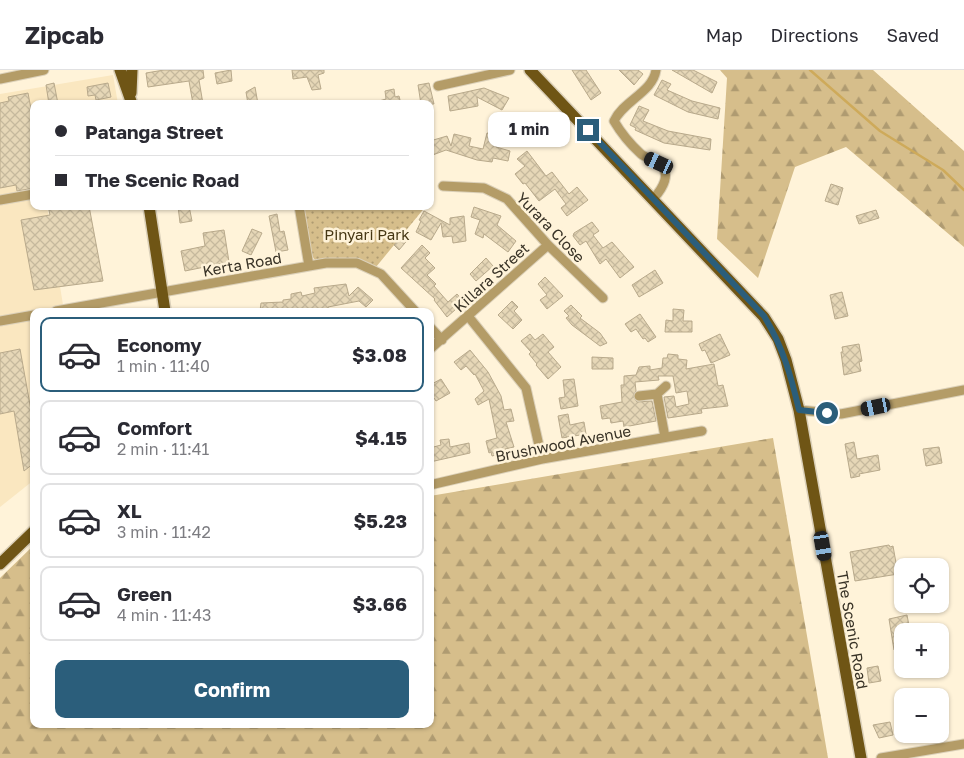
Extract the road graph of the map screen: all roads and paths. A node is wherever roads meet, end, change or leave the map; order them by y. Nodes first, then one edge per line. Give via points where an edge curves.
1 (44, 70) edge
2 (120, 70) edge
3 (132, 70) edge
4 (510, 70) edge
5 (530, 70) edge
6 (656, 70) edge
7 (0, 79) edge
8 (438, 86) dead end
9 (131, 100) edge
10 (131, 100) edge
11 (443, 186) dead end
12 (30, 195) edge
13 (654, 198) junction
14 (0, 200) edge
15 (150, 210) edge
16 (300, 210) edge
17 (548, 245) junction
18 (309, 266) junction
19 (164, 293) junction
20 (603, 298) dead end
21 (74, 308) edge
22 (165, 308) edge
23 (413, 308) edge
24 (30, 316) edge
25 (468, 316) junction
26 (0, 321) edge
27 (434, 331) edge
28 (442, 340) junction
29 (434, 346) edge
30 (666, 386) dead end
31 (964, 390) edge
32 (657, 394) junction
33 (639, 396) dead end
34 (799, 410) junction
35 (702, 431) dead end
36 (666, 437) junction
37 (542, 459) junction
38 (434, 484) edge
39 (30, 535) edge
40 (0, 564) edge
41 (964, 744) edge
42 (861, 758) edge
43 (881, 758) edge

1 - 7 street
2 - 9 main road
3 - 10 main road
4 - 8 street
5 - 13 main road, The Scenic Road
6 - 13 street via 652,83 617,113 614,121 642,155 659,163 665,171 664,186
11 - 17 street, Yurara Close via 484,188 507,199
12 - 14 street
13 - 34 main road, The Scenic Road via 764,316 778,338
15 - 19 main road
16 - 18 street
17 - 20 street, Yurara Close
17 - 25 street, Killara Street
18 - 19 street, Kerta Road
18 - 23 street, Kerta Road via 357,263 381,274
19 - 21 street, Kerta Road
19 - 22 main road
24 - 26 street
25 - 28 street, Killara Street
25 - 37 street via 526,388
27 - 28 street
28 - 29 street, Killara Street
30 - 32 street
31 - 34 street via 841,414
32 - 33 street
32 - 36 street
34 - 42 main road, The Scenic Road
35 - 36 street, Brushwood Avenue
36 - 37 street, Brushwood Avenue
37 - 38 street, Brushwood Avenue
39 - 40 main road
41 - 43 street

